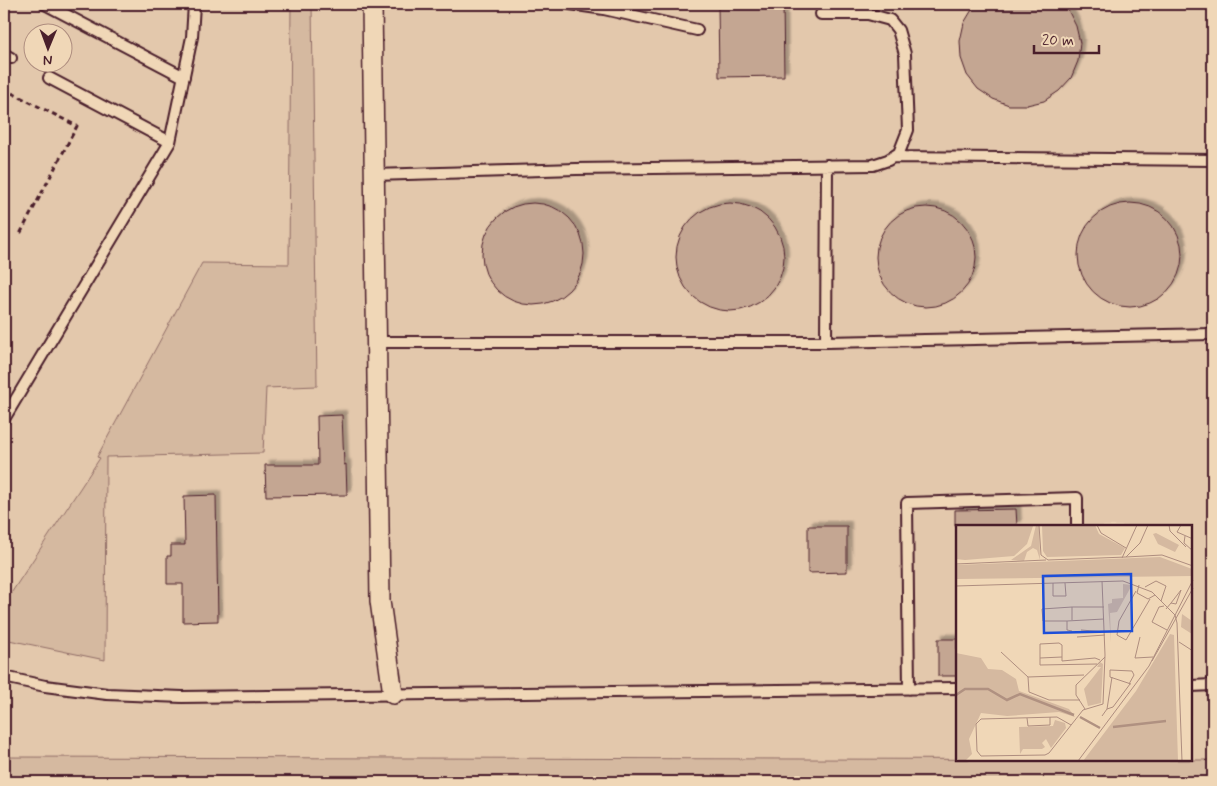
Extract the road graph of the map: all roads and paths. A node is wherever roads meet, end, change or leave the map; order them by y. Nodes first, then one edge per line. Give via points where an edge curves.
1 (45, 4) edge
2 (194, 4) edge
3 (372, 4) edge
4 (570, 4) edge
5 (821, 14) dead end
6 (698, 30) dead end
7 (184, 77) junction
8 (49, 78) dead end
9 (4, 89) edge
10 (170, 142) junction
11 (894, 157) junction
12 (1213, 160) edge
13 (827, 165) junction
14 (374, 175) junction
15 (19, 236) dead end
16 (1213, 334) edge
17 (376, 342) junction
18 (826, 342) junction
19 (4, 420) edge
20 (1077, 525) edge
21 (4, 677) edge
22 (1213, 685) edge
23 (1192, 686) edge
24 (956, 688) edge
25 (909, 689) junction
26 (393, 694) junction

1 - 7 lane
2 - 7 lane
3 - 14 street
4 - 6 lane
5 - 11 lane via 868,14 890,20 898,30 905,54 908,130 899,153
7 - 10 lane
8 - 10 lane
9 - 15 path via 77,126
10 - 19 lane
11 - 12 lane
11 - 13 lane via 873,164
13 - 14 lane
13 - 18 lane
14 - 17 street
16 - 18 lane
17 - 18 lane
17 - 26 street via 380,601
20 - 25 lane via 1077,498 907,503
21 - 26 lane via 107,694 182,697
22 - 23 lane
24 - 25 lane
25 - 26 lane

